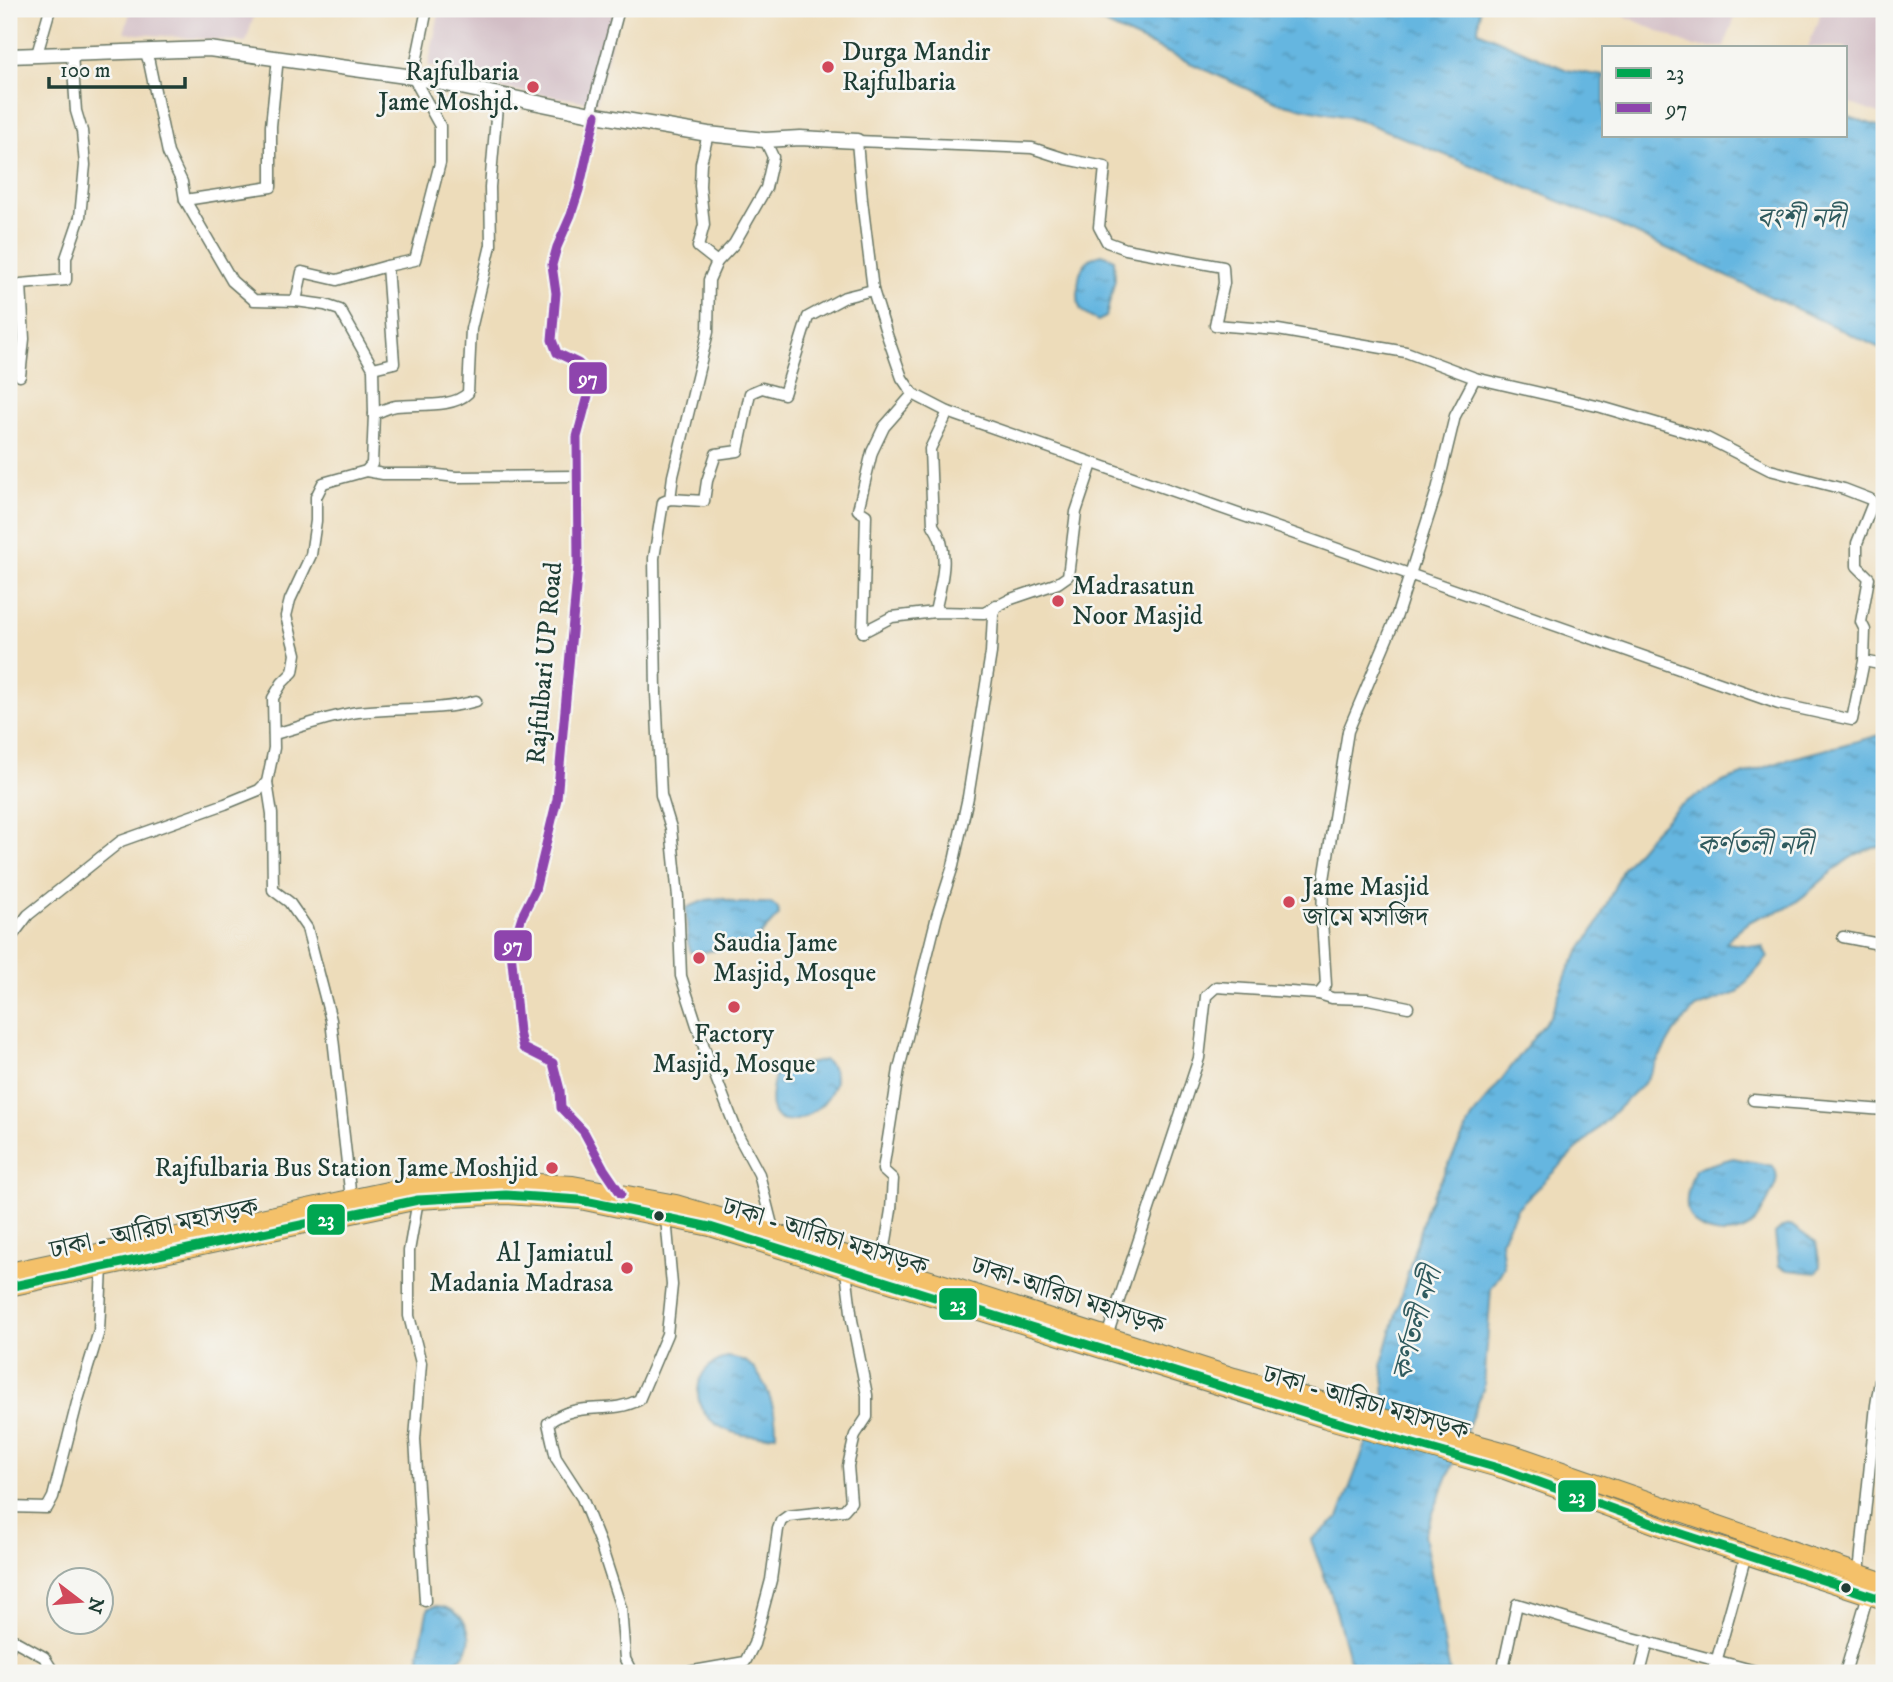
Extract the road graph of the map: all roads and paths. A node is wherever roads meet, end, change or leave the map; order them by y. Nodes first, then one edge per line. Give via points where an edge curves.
1 (50, 9) edge
2 (428, 9) edge
3 (619, 9) edge
4 (145, 51) junction
5 (37, 54) junction
6 (72, 54) junction
7 (278, 57) junction
8 (11, 59) edge
9 (413, 77) junction
10 (498, 95) junction
11 (593, 114) junction
12 (708, 134) junction
13 (765, 140) junction
14 (857, 141) junction
15 (185, 200) junction
16 (717, 262) junction
17 (387, 266) junction
18 (873, 290) junction
19 (296, 301) junction
20 (373, 368) junction
21 (20, 376) dead end
22 (1475, 378) junction
23 (914, 394) junction
24 (948, 412) junction
25 (374, 414) junction
26 (1092, 464) junction
27 (366, 471) junction
28 (576, 476) junction
29 (670, 499) junction
30 (1410, 573) junction
31 (996, 605) junction
32 (935, 612) junction
33 (1864, 661) junction
34 (1884, 666) edge
35 (476, 701) dead end
36 (274, 734) junction
37 (267, 782) junction
38 (1843, 937) dead end
39 (9, 940) edge
40 (1884, 945) edge
41 (1319, 994) junction
42 (1408, 1007) dead end
43 (1753, 1100) dead end
44 (1884, 1110) edge
45 (621, 1194) junction
46 (351, 1199) junction
47 (418, 1200) junction
48 (666, 1218) junction
49 (774, 1233) junction
50 (882, 1266) junction
51 (102, 1267) junction
52 (846, 1271) junction
53 (9, 1272) edge
54 (9, 1287) edge
55 (1107, 1336) junction
56 (1884, 1356) edge
57 (1327, 1411) junction
58 (9, 1507) edge
59 (1749, 1545) junction
60 (1874, 1586) edge
61 (425, 1601) dead end
62 (1648, 1642) junction
63 (9, 1649) edge
64 (1717, 1661) junction
65 (54, 1673) edge
66 (632, 1673) edge
67 (682, 1673) edge
68 (1502, 1673) edge
69 (1640, 1673) edge
70 (1713, 1673) edge
71 (1763, 1673) edge
72 (1845, 1673) edge

1 - 5 street
2 - 9 street
3 - 11 street
4 - 6 street
4 - 7 street via 209,49
4 - 15 street via 168,153
5 - 6 street
5 - 8 street
6 - 21 street via 85,166 80,217 66,258 66,280 21,284 24,339
7 - 9 street
7 - 15 street via 271,187
9 - 10 street
9 - 17 street via 440,126 440,163 415,260
10 - 11 street
10 - 25 street via 490,187 491,244 471,329 468,393 444,402 393,406
11 - 12 street
11 - 28 street, Rajfulbari UP Road via 579,190 552,265 556,293 552,340 557,353 588,373 589,391 577,437
12 - 13 street
12 - 16 street via 701,163 704,225 698,247
13 - 14 street
13 - 16 street via 773,157 766,188 734,244
14 - 18 street
14 - 22 street via 1032,148 1105,167 1099,227 1107,242 1223,267 1214,325 1278,330 1406,352
15 - 19 street via 232,281 254,300
16 - 29 street via 709,280 708,332
17 - 19 street via 337,280 302,272
17 - 20 street via 394,363
18 - 23 street via 902,378
18 - 29 street via 845,297 808,317 785,394 762,388 750,393 738,451 716,454 704,501
19 - 20 street via 340,310
20 - 25 street
22 - 30 street via 1455,416
22 - 33 street via 1707,438 1770,470 1870,499 1857,543 1857,566 1869,578 1861,622
23 - 24 street
23 - 32 street via 884,427 872,452 858,510 866,515 863,632 892,617
24 - 26 street
24 - 32 street via 930,449 933,525 944,552
25 - 27 street via 372,464
26 - 30 street
26 - 31 street via 1076,512 1068,576
27 - 28 street via 456,477
27 - 36 street via 323,483 316,498 311,555 286,616 296,654 293,672 273,698
28 - 45 street, Rajfulbari UP Road via 578,565 557,799 535,890 512,951 523,1048 553,1063 561,1108 584,1132
29 - 49 street via 661,505 654,558 656,693 661,795 671,828 681,976 739,1137 759,1174
30 - 33 street via 1779,704 1852,720
30 - 41 street via 1348,731 1323,886 1326,985
31 - 32 street via 984,613
31 - 50 street via 956,855 899,1069 883,1170 893,1179
33 - 34 street
35 - 36 street via 453,707 354,713
36 - 37 street
37 - 39 street via 225,804 121,841 27,915
37 - 46 street via 273,890 289,902 307,928 331,1020
38 - 40 street
41 - 42 street
41 - 55 street via 1216,986 1206,996 1199,1058
43 - 44 street
45 - 46 highway, ঢাকা-আরিচা মহাসড়ক via 572,1185 504,1181 406,1187
45 - 49 highway, ঢাকা-আরিচা মহাসড়ক via 676,1204
46 - 53 highway, ঢাকা-আরিচা মহাসড়ক
47 - 48 highway, ঢাকা - আরিচা মহাসড়ক via 506,1195 580,1200
47 - 51 highway, ঢাকা - আরিচা মহাসড়ক
47 - 61 street via 410,1251 409,1316 421,1363 415,1439
48 - 52 highway, ঢাকা - আরিচা মহাসড়ক via 710,1227
48 - 66 street via 672,1285 667,1334 639,1400 625,1407 577,1409 548,1423 556,1458 582,1497 600,1543 621,1608 625,1659
49 - 50 highway, ঢাকা-আরিচা মহাসড়ক
50 - 55 highway, ঢাকা-আরিচা মহাসড়ক
51 - 54 highway, ঢাকা - আরিচা মহাসড়ক
51 - 58 street via 99,1331 53,1497 47,1508
52 - 57 highway, ঢাকা - আরিচা মহাসড়ক
52 - 67 street via 867,1395 867,1417 855,1435 848,1466 851,1502 844,1510 788,1516 781,1521 771,1580 745,1662
55 - 57 highway, ঢাকা-আরিচা মহাসড়ক
56 - 60 street via 1876,1405
57 - 59 highway, ঢাকা - আরিচা মহাসড়ক via 1509,1462 1679,1532
59 - 60 highway, ঢাকা - আরিচা মহাসড়ক
59 - 64 street
60 - 72 street
62 - 64 street
62 - 68 street via 1517,1604
62 - 69 street
63 - 65 street via 13,1639 44,1657
64 - 70 street
64 - 71 street

